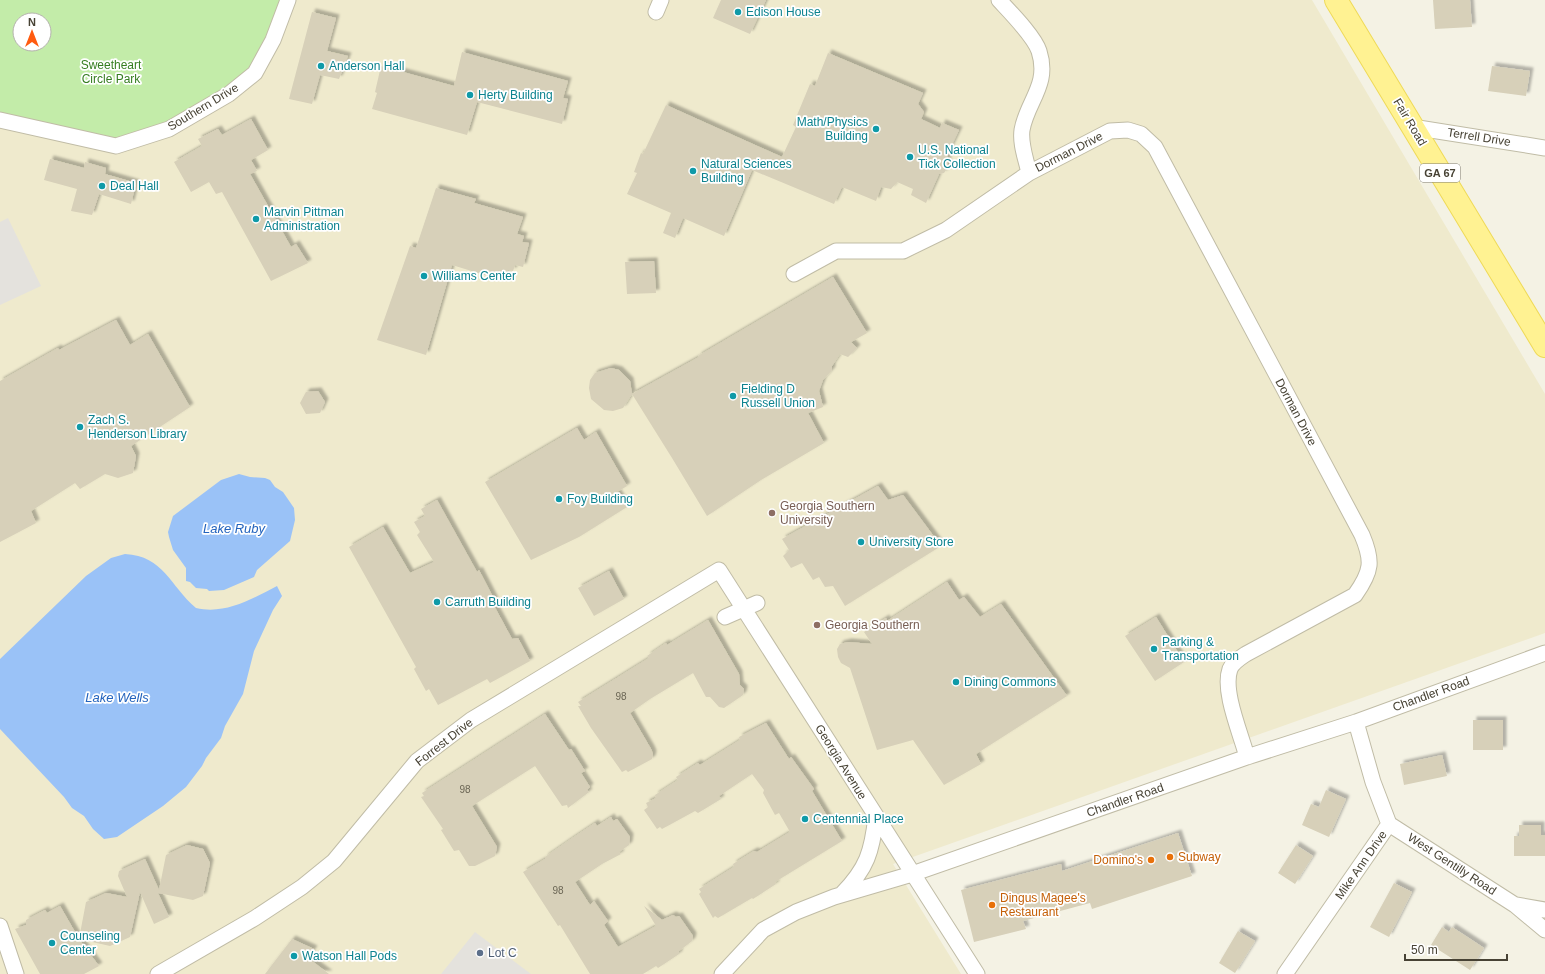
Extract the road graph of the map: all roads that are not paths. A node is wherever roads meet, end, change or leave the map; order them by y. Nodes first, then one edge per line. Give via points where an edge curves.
1 (288, 0) edge
2 (999, 0) edge
3 (1336, 0) edge
4 (0, 120) edge
5 (1412, 127) junction
6 (1545, 148) edge
7 (1029, 173) junction
8 (794, 274) dead end
9 (1545, 346) edge
10 (718, 570) joint
11 (750, 606) junction
12 (725, 617) dead end
13 (1545, 653) edge
14 (1356, 722) junction
15 (1247, 757) junction
16 (876, 816) junction
17 (1389, 824) junction
18 (912, 874) junction
19 (841, 895) junction
20 (1515, 905) junction
21 (1545, 910) edge
22 (0, 926) edge
23 (1545, 930) edge
24 (16, 974) edge
25 (158, 974) edge
26 (722, 974) edge
27 (977, 974) edge
28 (1285, 974) edge

1 - 4 street, Southern Drive via 273,40 255,73 229,94 169,129 116,146
2 - 7 street, Dorman Drive via 1039,50 1042,65 1042,79 1022,129 1022,142
3 - 5 main road, Fair Road / GA 67
5 - 6 street, Terrell Drive
5 - 9 main road, Fair Road / GA 67
7 - 8 street, Dorman Drive via 946,230 904,251 836,251
7 - 15 street, Dorman Drive via 1110,131 1128,130 1141,134 1155,147 1370,553 1364,583 1355,594 1235,661 1230,668 1230,698
10 - 11 street, Georgia Avenue
10 - 25 street, Forrest Drive via 471,720 417,761 334,862 308,883 255,918
11 - 12 street
11 - 16 street, Georgia Avenue
13 - 14 street, Chandler Road
14 - 15 street, Chandler Road
14 - 17 street, Mike Ann Drive via 1373,782
15 - 18 street, Chandler Road
16 - 18 street, Georgia Avenue
16 - 19 street via 873,838 864,866 857,879
17 - 20 street, West Gentilly Road
17 - 28 street, Mike Ann Drive
18 - 19 street, Chandler Road
18 - 27 street, Georgia Avenue
19 - 26 street, Chandler Road via 796,912 763,930
20 - 21 street, West Gentilly Road
20 - 23 street, West Gentilly Road
22 - 24 street

